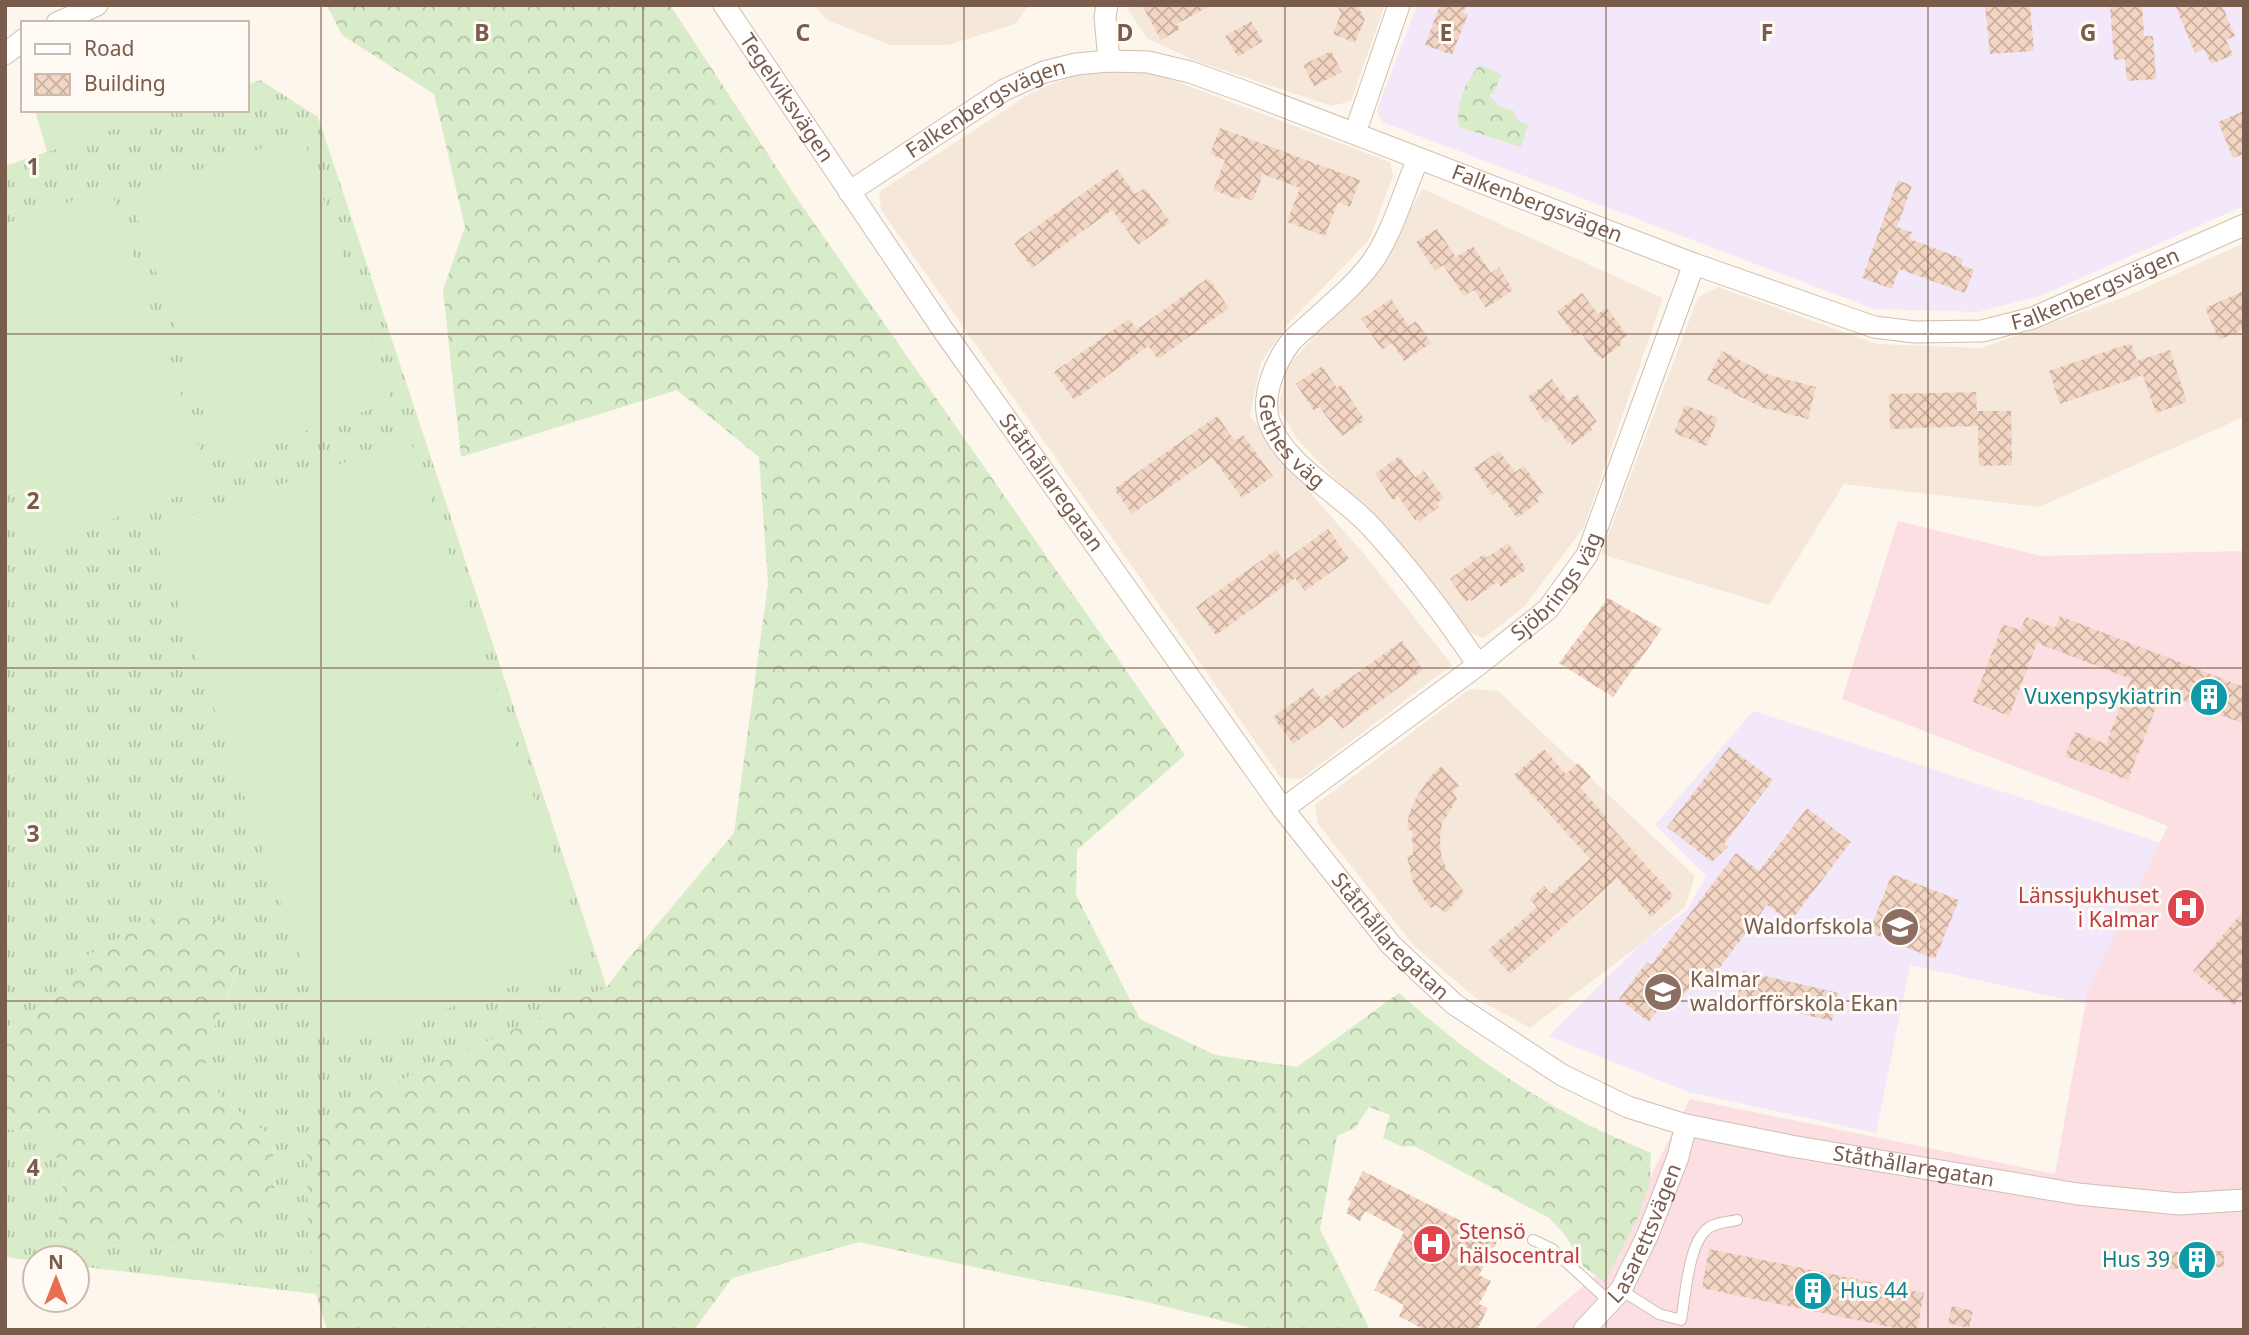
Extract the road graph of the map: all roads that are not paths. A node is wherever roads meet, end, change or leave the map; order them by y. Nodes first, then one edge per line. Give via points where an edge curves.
1 (97, 5) edge
2 (724, 5) edge
3 (1107, 5) edge
4 (1399, 5) edge
5 (61, 21) edge
6 (1109, 61) junction
7 (1355, 133) junction
8 (1418, 159) junction
9 (849, 192) junction
10 (2244, 225) edge
11 (1694, 264) junction
12 (1478, 665) junction
13 (1283, 809) junction
14 (1686, 1125) junction
15 (2244, 1199) edge
16 (1737, 1220) dead end
17 (1533, 1240) dead end
18 (1616, 1296) junction
19 (1584, 1330) edge

1 - 5 street
2 - 9 street, Tegelviksvägen
3 - 6 street
4 - 7 street
6 - 7 street, Falkenbergsvägen via 1148,62 1190,72
6 - 9 street, Falkenbergsvägen via 1044,72 1004,90
7 - 8 street, Falkenbergsvägen
8 - 11 street, Falkenbergsvägen
8 - 12 street, Gethes väg via 1372,261 1290,343 1272,374 1269,422 1298,462 1374,529
9 - 13 street, Ståthållaregatan
10 - 11 street, Falkenbergsvägen via 2034,318 1982,331 1874,327
11 - 12 street, Sjöbrings väg via 1587,555 1548,609
12 - 13 street, Sjöbrings väg
13 - 14 street, Ståthållaregatan via 1391,945 1454,1004 1562,1075 1629,1107
14 - 15 street, Ståthållaregatan via 2078,1194 2179,1204
14 - 18 street, Lasarettsvägen via 1648,1234
16 - 18 lane via 1712,1226 1694,1248 1681,1320
17 - 18 lane
18 - 19 street, Lasarettsvägen

